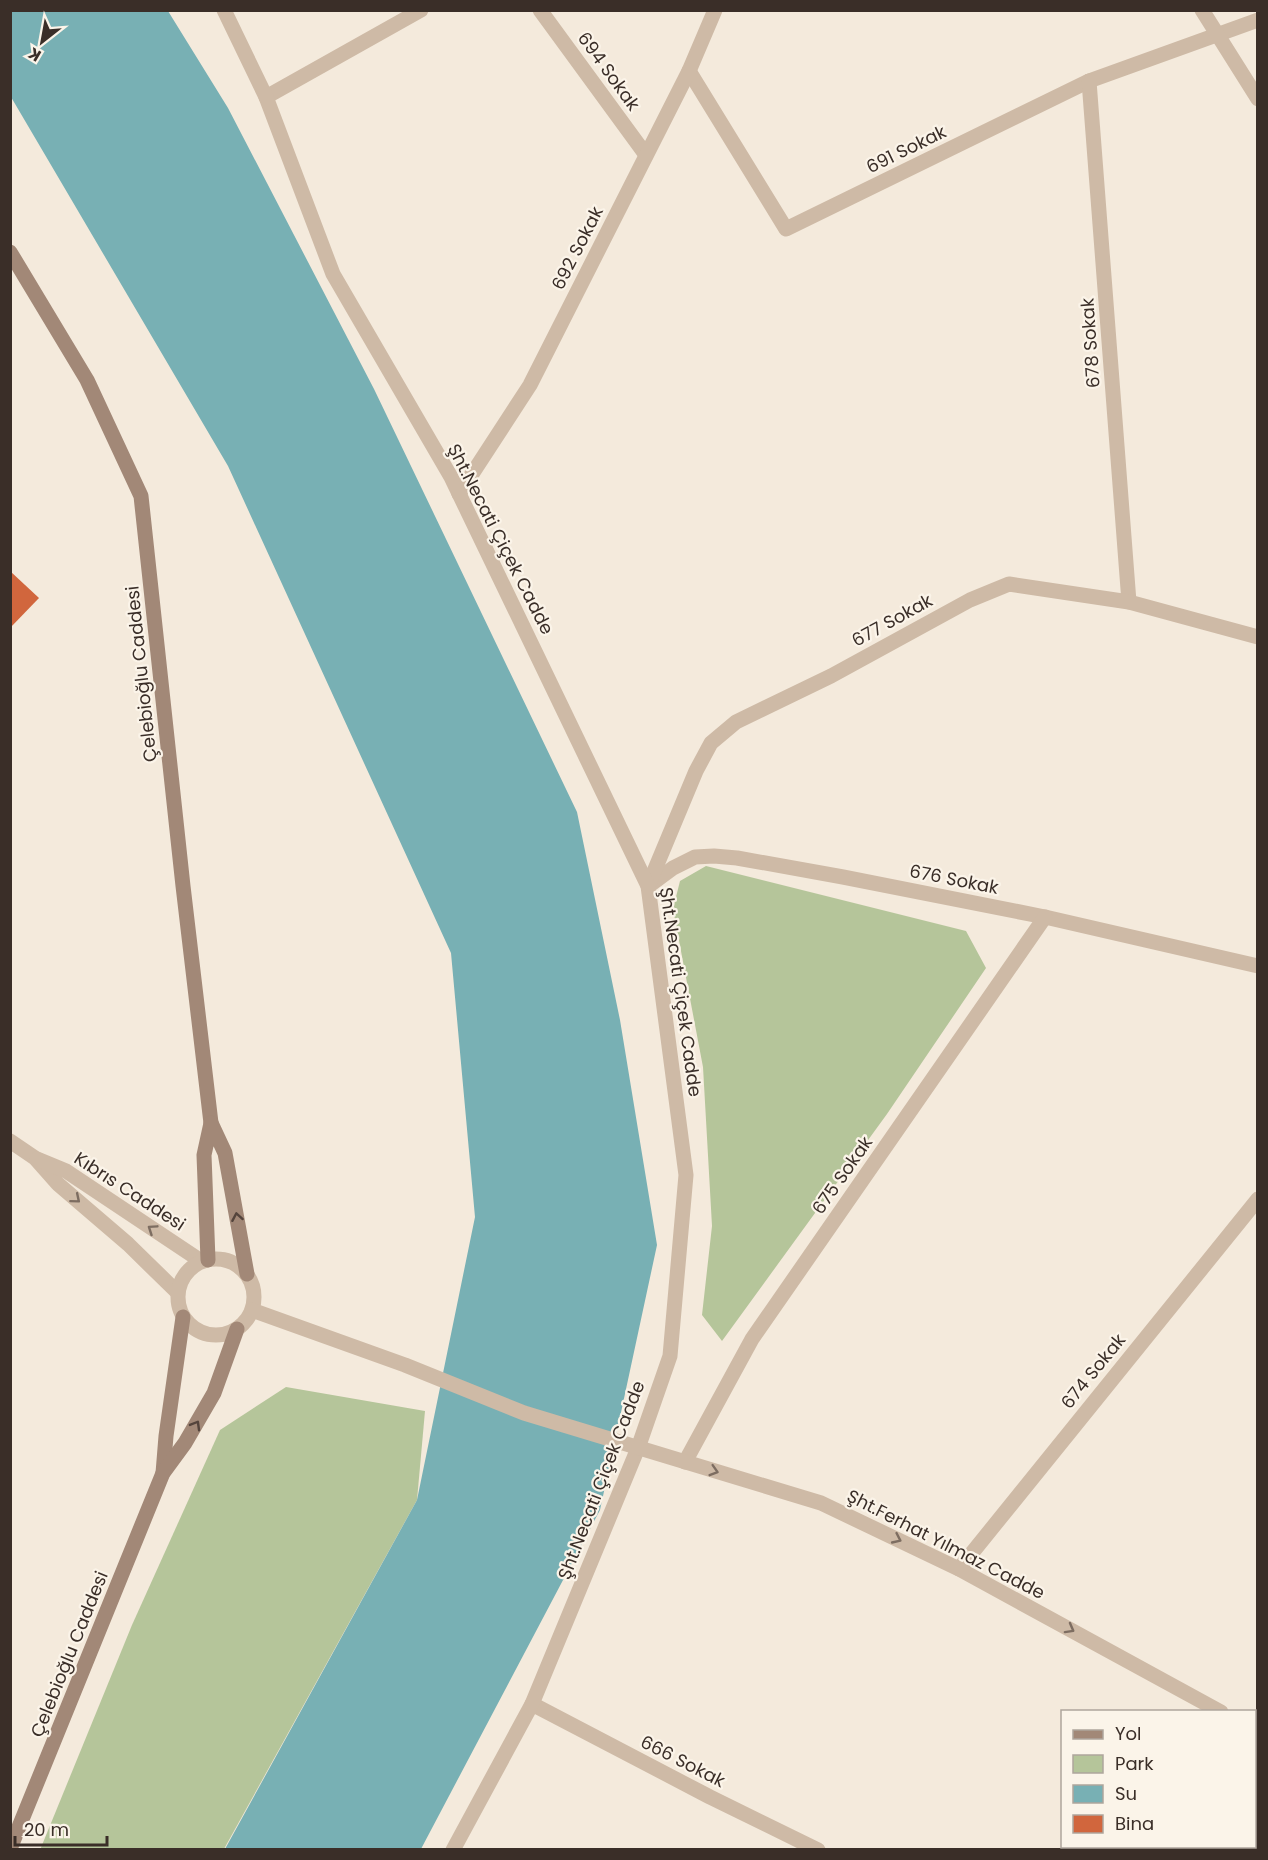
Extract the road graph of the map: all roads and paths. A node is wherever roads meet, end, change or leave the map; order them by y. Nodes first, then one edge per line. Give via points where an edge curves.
1 (224, 10) edge
2 (421, 10) edge
3 (540, 10) edge
4 (714, 10) edge
5 (1202, 10) edge
6 (1257, 20) edge
7 (1216, 35) junction
8 (689, 71) junction
9 (1089, 81) junction
10 (266, 97) junction
11 (1257, 99) edge
12 (646, 155) junction
13 (10, 252) edge
14 (459, 494) junction
15 (1129, 602) junction
16 (1257, 637) edge
17 (648, 886) junction
18 (1044, 917) junction
19 (1257, 966) edge
20 (211, 1123) junction
21 (10, 1141) edge
22 (35, 1158) junction
23 (1257, 1199) edge
24 (205, 1260) junction
25 (247, 1274) junction
26 (177, 1292) junction
27 (252, 1310) junction
28 (183, 1317) junction
29 (237, 1329) junction
30 (638, 1448) junction
31 (685, 1462) junction
32 (163, 1473) junction
33 (959, 1569) junction
34 (531, 1704) junction
35 (1217, 1710) edge
36 (10, 1849) edge
37 (453, 1850) edge
38 (818, 1850) edge

1 - 10 street, Şht.Necati Çiçek Cadde
2 - 10 street
3 - 12 street, 694 Sokak
4 - 8 street, 692 Sokak
5 - 7 street
6 - 7 street, 691 Sokak
7 - 9 street, 691 Sokak
7 - 11 street
8 - 9 street, 691 Sokak via 786,229
8 - 12 street, 692 Sokak
9 - 15 street, 678 Sokak
10 - 14 street, Şht.Necati Çiçek Cadde via 333,274
12 - 14 street, 692 Sokak via 530,385
13 - 20 main road, Çelebioğlu Caddesi via 87,380 141,496
14 - 17 street, Şht.Necati Çiçek Cadde
15 - 16 street, 677 Sokak
15 - 17 street, 677 Sokak via 1010,584 970,600 831,676 736,722 711,743
17 - 18 street, 676 Sokak via 695,857 714,856 783,865
17 - 30 street, Şht.Necati Çiçek Cadde via 686,1175 670,1356
18 - 19 street, 676 Sokak
18 - 31 street, 675 Sokak via 752,1339
20 - 24 main road, Çelebioğlu Caddesi via 204,1155
25 -> 20 main road, Çelebioğlu Caddesi via 225,1153
21 - 22 street, Kıbrıs Caddesi
24 -> 22 street, Kıbrıs Caddesi via 66,1171
22 -> 26 street, Kıbrıs Caddesi via 58,1184
23 - 33 street, 674 Sokak
24 - 25 street via 227,1260
24 - 26 street via 190,1269
25 - 27 street via 255,1298
26 - 28 street
27 - 29 street
27 - 30 street, Şht.Ferhat Yılmaz Cadde via 524,1413
28 - 29 street via 191,1327 214,1336
28 - 32 main road, Çelebioğlu Caddesi
32 -> 29 main road, Çelebioğlu Caddesi via 214,1393
30 - 31 street, Şht.Ferhat Yılmaz Cadde
30 - 34 street, Şht.Necati Çiçek Cadde
31 -> 33 street, Şht.Ferhat Yılmaz Cadde via 821,1503
32 - 36 main road, Çelebioğlu Caddesi
33 -> 35 street, Şht.Ferhat Yılmaz Cadde
34 - 37 street, Şht.Necati Çiçek Cadde
34 - 38 street, 666 Sokak

